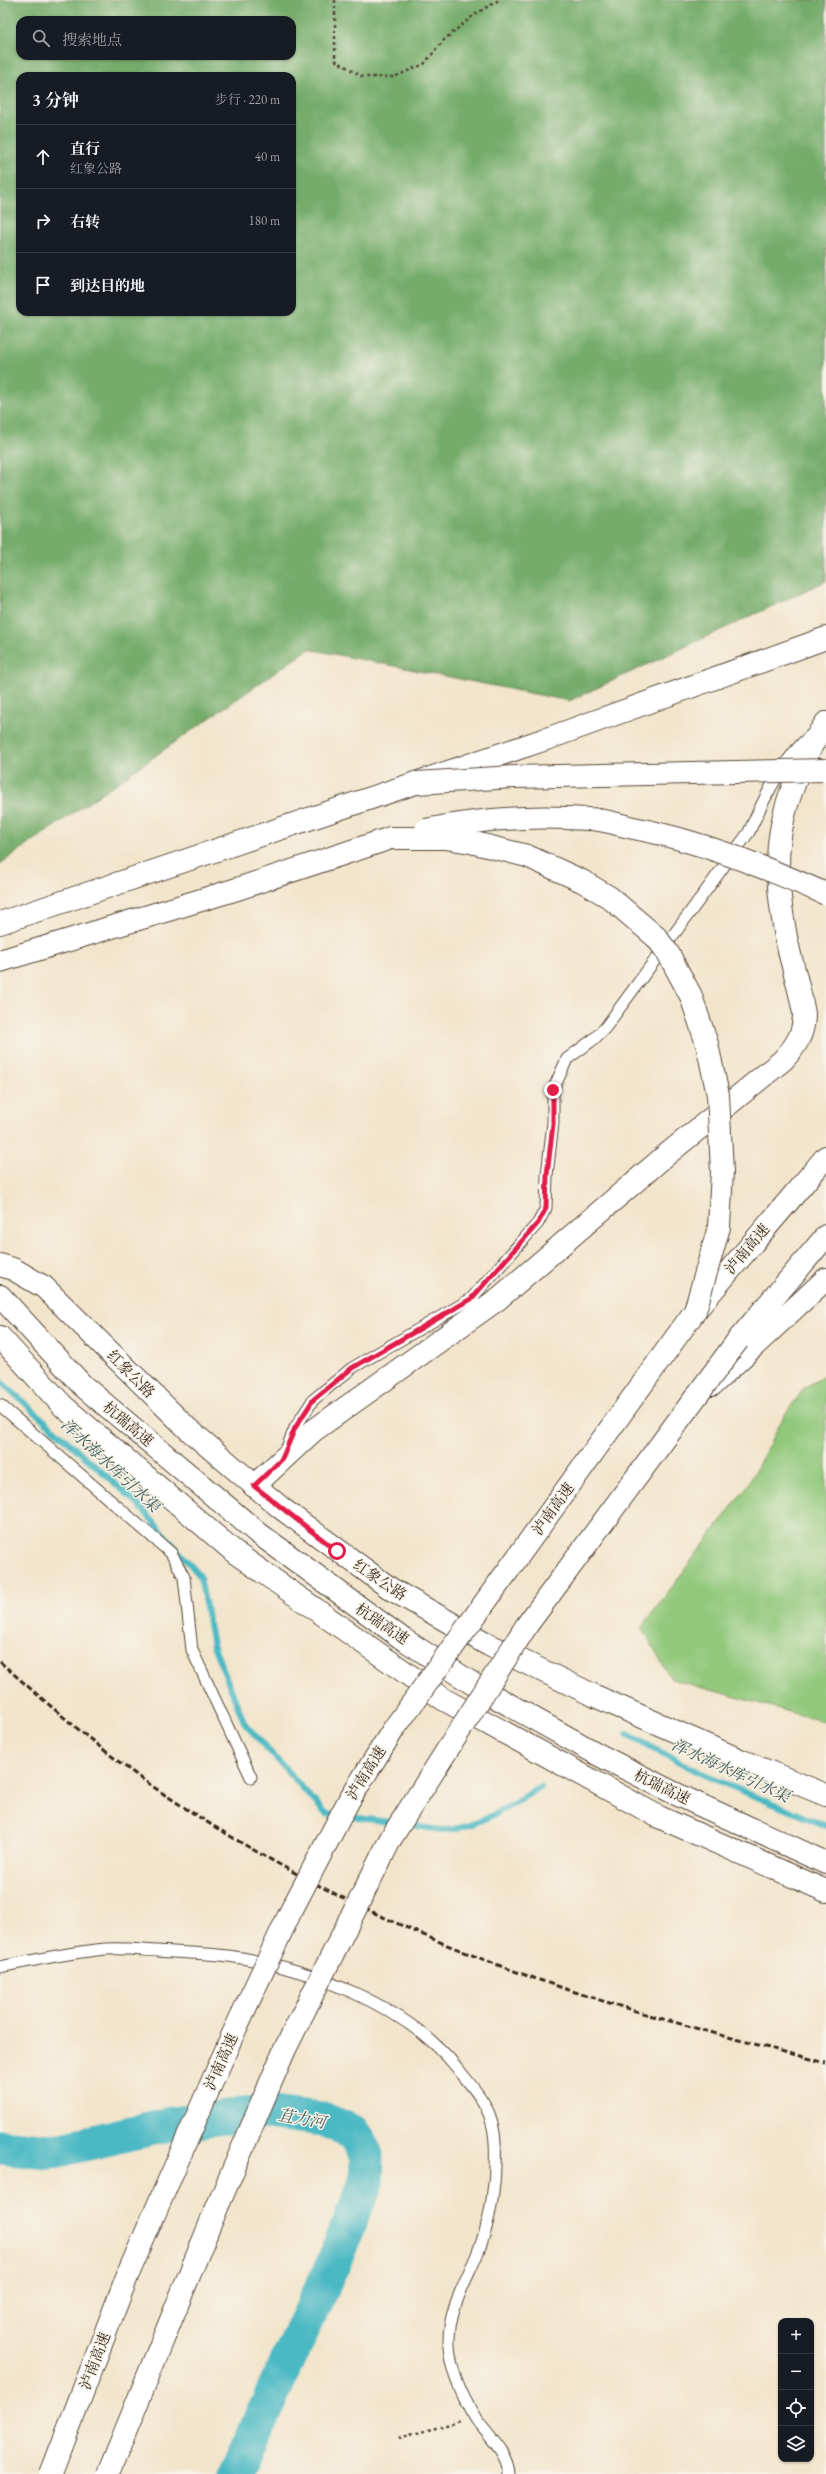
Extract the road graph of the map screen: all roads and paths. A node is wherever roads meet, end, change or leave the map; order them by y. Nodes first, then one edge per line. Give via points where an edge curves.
1 (335, 0) edge
2 (498, 0) edge
3 (826, 638) edge
4 (825, 724) edge
5 (826, 770) edge
6 (416, 783) junction
7 (391, 838) junction
8 (826, 894) edge
9 (0, 923) edge
10 (0, 961) edge
11 (826, 1157) edge
12 (826, 1236) edge
13 (0, 1265) edge
14 (826, 1279) edge
15 (0, 1296) edge
16 (695, 1311) junction
17 (0, 1337) edge
18 (693, 1402) junction
19 (0, 1405) edge
20 (282, 1459) junction
21 (254, 1486) junction
22 (251, 1777) dead end
23 (826, 1795) edge
24 (826, 1863) edge
25 (826, 1891) edge
26 (0, 1966) edge
27 (475, 2417) junction
28 (399, 2438) dead end
29 (51, 2474) edge
30 (108, 2474) edge
31 (510, 2474) edge

1 - 2 path via 335,60 363,77 394,77 424,64 444,40 474,15
3 - 6 main road
4 - 20 lane via 798,746 764,799 749,832 605,1028 567,1058 553,1090 553,1124 546,1208 538,1223 471,1299 352,1368 313,1400 295,1428
4 - 20 main road via 808,751 795,780 782,817 778,839 777,871 781,908 804,1014 802,1032 795,1047 498,1299 313,1431
5 - 6 main road, bridge via 513,777
6 - 9 main road
7 - 8 main road, bridge via 462,822 589,819 667,834 746,860
7 - 10 main road via 234,890
7 - 16 main road, bridge via 418,837 471,842 527,856 555,867 596,889 633,916 656,937 668,953 691,996 706,1038 718,1095 721,1133 719,1228
11 - 16 main road, 泸南高速
12 - 18 main road, bridge via 738,1340
13 - 21 main road, 红象公路 via 13,1269 44,1287 188,1429
14 - 18 main road
15 - 24 main road, 杭瑞高速 via 82,1386 258,1533 352,1603 481,1689 646,1779
16 - 29 main road, 泸南高速, bridge via 393,1730 349,1800 290,1913 233,2034 128,2274
17 - 25 main road, 杭瑞高速 via 63,1406 237,1554 443,1699 659,1817
18 - 30 main road, bridge via 527,1625 392,1838 285,2049
19 - 22 lane via 171,1553 184,1577 192,1650
20 - 21 main road
21 - 23 main road, 红象公路 via 337,1551 391,1589 489,1645 595,1696
26 - 27 lane via 108,1949 183,1952 249,1959 283,1966 346,1990 391,2011 447,2054 488,2107 495,2140 496,2172 487,2223 476,2257 455,2300 450,2332 449,2347 453,2372
27 - 28 path
27 - 31 lane via 509,2463

